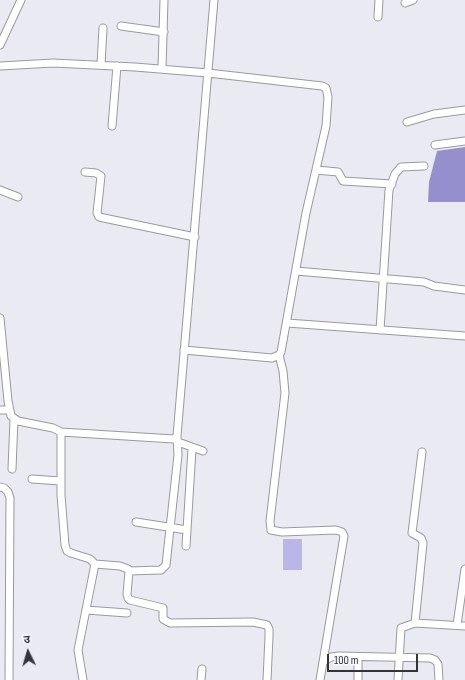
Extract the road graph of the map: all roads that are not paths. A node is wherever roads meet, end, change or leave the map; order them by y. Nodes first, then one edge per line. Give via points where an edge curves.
1 (21, 0) edge
2 (164, 0) edge
3 (214, 0) edge
4 (379, 0) edge
5 (413, 0) edge
6 (405, 3) dead end
7 (378, 17) dead end
8 (121, 26) dead end
9 (103, 28) dead end
10 (164, 32) junction
11 (0, 45) edge
12 (101, 65) junction
13 (0, 66) edge
14 (117, 66) junction
15 (162, 69) junction
16 (208, 73) junction
17 (465, 110) edge
18 (407, 122) dead end
19 (112, 126) dead end
20 (465, 141) edge
21 (435, 145) dead end
22 (424, 166) dead end
23 (316, 170) junction
24 (84, 172) dead end
25 (392, 184) junction
26 (0, 190) edge
27 (18, 197) dead end
28 (195, 237) junction
29 (296, 271) junction
30 (383, 279) junction
31 (465, 290) edge
32 (0, 318) edge
33 (287, 324) junction
34 (380, 330) junction
35 (465, 336) edge
36 (184, 350) junction
37 (279, 355) junction
38 (0, 410) edge
39 (9, 410) junction
40 (14, 419) junction
41 (61, 432) junction
42 (178, 439) junction
43 (192, 449) dead end
44 (203, 451) dead end
45 (422, 452) dead end
46 (12, 469) dead end
47 (32, 479) dead end
48 (60, 481) junction
49 (0, 488) edge
50 (136, 522) dead end
51 (171, 528) junction
52 (187, 530) junction
53 (186, 546) dead end
54 (95, 564) junction
55 (465, 569) edge
56 (130, 572) junction
57 (86, 610) junction
58 (127, 613) dead end
59 (415, 623) junction
60 (457, 625) junction
61 (465, 626) edge
62 (358, 657) junction
63 (399, 658) junction
64 (323, 662) junction
65 (202, 669) dead end
66 (0, 672) edge
67 (9, 676) edge
68 (83, 680) edge
69 (201, 680) edge
70 (266, 680) edge
71 (320, 680) edge
72 (358, 680) edge
73 (398, 680) edge
74 (439, 680) edge

1 - 11 street
2 - 10 street
3 - 16 street
4 - 7 street
5 - 6 street
8 - 10 street
9 - 12 street
10 - 15 street
12 - 13 street via 53,63
12 - 14 street
14 - 15 street
14 - 19 street
15 - 16 street
16 - 23 street via 326,88 326,126
16 - 28 street
17 - 18 street via 434,114
20 - 21 street
22 - 25 street via 401,167
23 - 25 street via 338,172 342,181
23 - 29 street
24 - 28 street via 101,176 97,213 99,217
25 - 30 street via 388,198
26 - 27 street
28 - 36 street
29 - 30 street
29 - 33 street
30 - 31 street via 424,282 434,286
30 - 34 street
32 - 39 street
33 - 34 street
33 - 37 street
34 - 35 street
36 - 37 street via 272,358
36 - 42 street
37 - 64 street via 285,393 271,530 336,530 344,536
38 - 39 street
39 - 40 street
40 - 41 street
40 - 46 street
41 - 42 street
41 - 48 street
42 - 44 street
42 - 51 street
43 - 52 street
45 - 59 street via 412,533 423,543
47 - 48 street
48 - 54 street via 67,550 90,559
49 - 67 street via 4,488 10,498
50 - 51 street
51 - 52 street
51 - 56 street via 165,568
52 - 53 street
54 - 56 street via 125,567
54 - 57 street
55 - 60 street
56 - 70 street via 126,594 128,598 163,608 163,619 166,622 253,622 267,625 269,637
57 - 58 street
57 - 68 street via 78,650
59 - 60 street
59 - 63 street via 401,628
60 - 61 street
62 - 63 street
62 - 64 street via 332,657
62 - 72 street
63 - 73 street
63 - 74 street via 435,660 438,664
64 - 71 street
65 - 69 street
66 - 67 street

